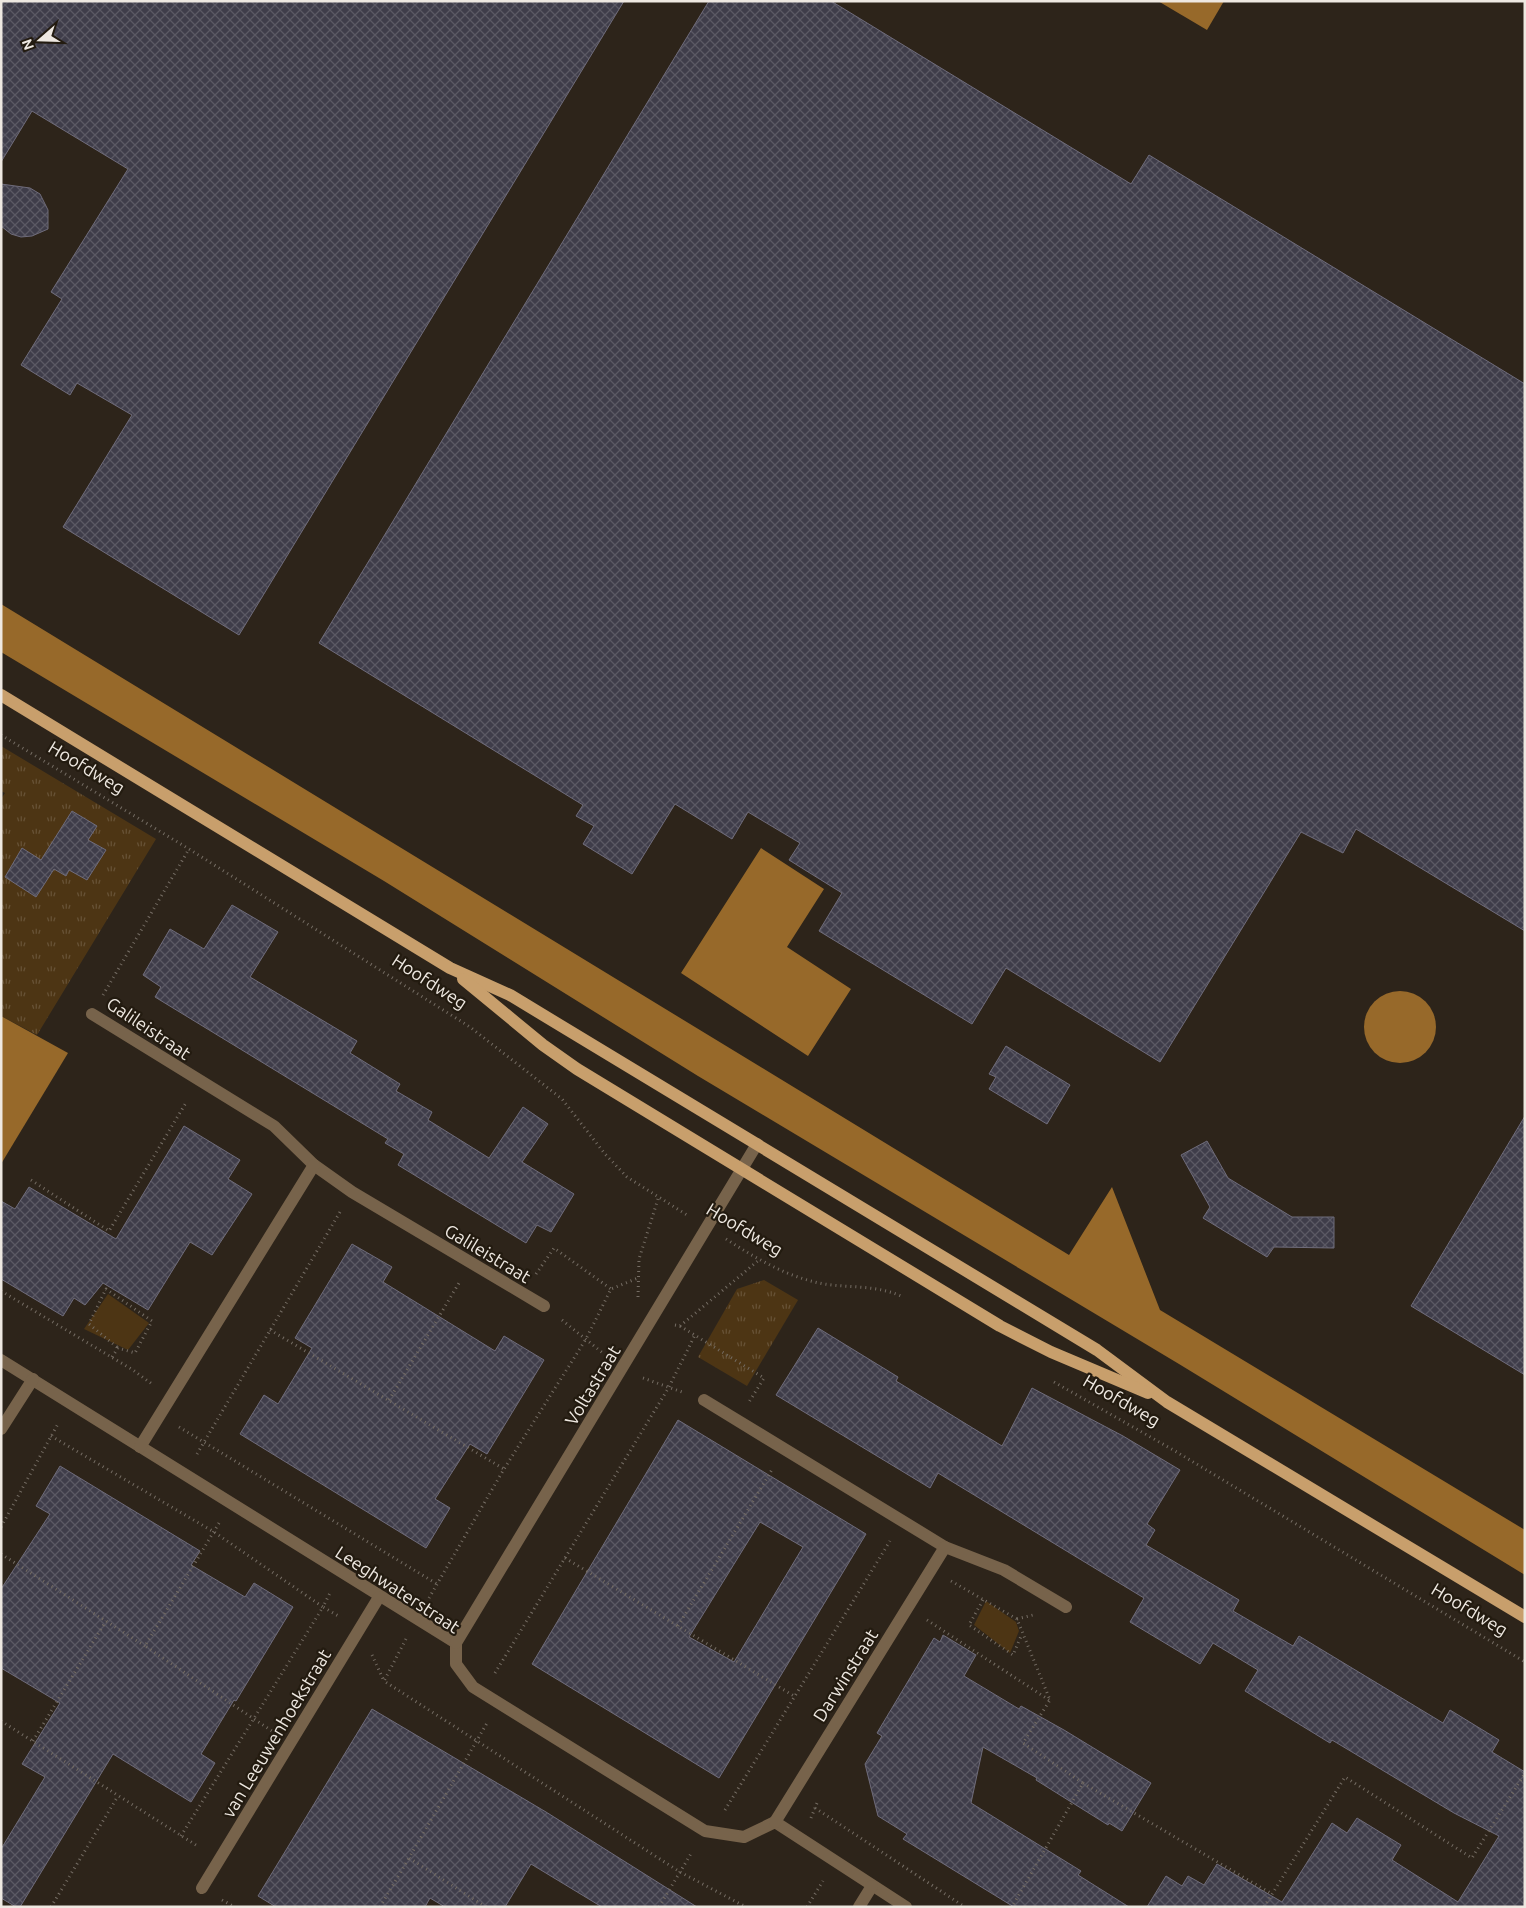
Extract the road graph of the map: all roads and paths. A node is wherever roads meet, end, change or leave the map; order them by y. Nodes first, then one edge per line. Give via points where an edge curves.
1 (1, 695) edge
2 (1, 735) edge
3 (189, 849) junction
4 (450, 968) junction
5 (92, 1014) joint
6 (199, 1081) junction
7 (757, 1144) junction
8 (314, 1165) junction
9 (742, 1169) junction
10 (31, 1180) dead end
11 (352, 1192) junction
12 (708, 1227) junction
13 (471, 1263) junction
14 (638, 1278) dead end
15 (612, 1289) junction
16 (1, 1291) edge
17 (523, 1294) junction
18 (909, 1299) dead end
19 (544, 1306) dead end
20 (680, 1326) dead end
21 (270, 1330) junction
22 (695, 1335) junction
23 (118, 1348) junction
24 (112, 1357) junction
25 (1, 1360) edge
26 (1046, 1377) dead end
27 (33, 1379) junction
28 (389, 1400) junction
29 (704, 1400) dead end
30 (70, 1402) junction
31 (1167, 1402) junction
32 (160, 1414) junction
33 (737, 1420) junction
34 (1, 1429) edge
35 (51, 1436) junction
36 (203, 1443) junction
37 (140, 1447) junction
38 (784, 1449) junction
39 (504, 1469) junction
40 (184, 1475) junction
41 (231, 1504) junction
42 (902, 1521) junction
43 (1, 1527) edge
44 (214, 1532) junction
45 (945, 1547) junction
46 (1, 1554) edge
47 (565, 1558) junction
48 (931, 1569) junction
49 (437, 1584) junction
50 (379, 1597) junction
51 (983, 1600) junction
52 (323, 1607) junction
53 (1066, 1607) dead end
54 (907, 1608) junction
55 (1525, 1617) edge
56 (416, 1619) junction
57 (106, 1621) junction
58 (678, 1626) junction
59 (360, 1629) junction
60 (1023, 1633) junction
61 (456, 1643) junction
62 (145, 1646) junction
63 (1525, 1662) edge
64 (483, 1693) junction
65 (794, 1696) junction
66 (1050, 1700) junction
67 (498, 1702) junction
68 (254, 1719) junction
69 (2, 1722) edge
70 (33, 1741) junction
71 (476, 1742) junction
72 (290, 1743) junction
73 (1525, 1773) edge
74 (1083, 1783) junction
75 (118, 1796) junction
76 (815, 1808) dead end
77 (775, 1822) junction
78 (708, 1831) junction
79 (181, 1836) junction
80 (409, 1858) junction
81 (220, 1860) junction
82 (834, 1861) junction
83 (680, 1872) junction
84 (872, 1886) junction
85 (202, 1888) dead end
86 (1272, 1894) junction
87 (51, 1907) edge
88 (380, 1907) edge
89 (486, 1907) edge
90 (659, 1907) edge
91 (746, 1907) edge
92 (808, 1907) edge
93 (859, 1907) edge
94 (906, 1907) edge
95 (965, 1907) edge
96 (1012, 1907) edge
97 (1264, 1907) edge

1 - 4 main road, Hoofdweg
2 - 3 path, Hoofdweg
3 - 5 path, Galileistraat
3 - 12 path, Hoofdweg via 470,1027 562,1099 627,1178
4 - 7 main road, Hoofdweg via 510,995
4 - 9 main road, Hoofdweg via 560,1057
5 - 6 street, Galileistraat
6 - 8 street, Galileistraat via 274,1126
6 - 10 path via 109,1231
7 - 9 street, Voltastraat
7 - 31 main road, Hoofdweg via 1097,1350
8 - 11 street, Galileistraat
8 - 32 street
9 - 12 street, Voltastraat
9 - 31 main road, Hoofdweg via 1018,1336
11 - 13 street, Galileistraat
11 - 21 path
12 - 18 path, Hoofdweg via 759,1260 786,1273 824,1284 886,1289
12 - 61 street, Voltastraat
13 - 17 street, Galileistraat
13 - 28 path
14 - 15 path
15 - 17 path via 554,1248
15 - 39 path via 586,1339
16 - 24 path
17 - 19 street, Galileistraat
20 - 22 path
21 - 28 path
21 - 36 path
22 - 33 path via 764,1378
22 - 47 path via 669,1387
23 - 23 path via 89,1324 106,1289 152,1321 135,1353
23 - 24 path
24 - 32 path via 159,1389
25 - 27 street, Leeghwaterstraat
26 - 63 path, Hoofdweg
27 - 30 street, Leeghwaterstraat
27 - 34 street
28 - 39 path
29 - 33 street
30 - 35 path
30 - 37 street, Leeghwaterstraat
31 - 55 main road, Hoofdweg
32 - 36 path
32 - 37 street
33 - 38 street
35 - 43 path
35 - 44 path
36 - 40 path
36 - 49 path
37 - 40 street, Leeghwaterstraat
38 - 42 street
38 - 58 path
39 - 49 path
40 - 41 street, Leeghwaterstraat
41 - 44 path
41 - 50 street, Leeghwaterstraat
42 - 45 street
42 - 65 path
44 - 52 path
44 - 62 path
45 - 48 street, Darwinstraat
45 - 53 street via 1004,1570
46 - 57 path
47 - 58 path
47 - 64 path
48 - 51 path
48 - 54 street, Darwinstraat
49 - 56 path
50 - 56 street, Leeghwaterstraat
50 - 59 street, van Leeuwenhoekstraat
51 - 60 path via 1017,1619
51 - 60 path via 969,1625 1013,1655
52 - 59 path
52 - 68 path
54 - 66 path
54 - 77 street, Darwinstraat
56 - 61 street, Leeghwaterstraat
56 - 71 path via 384,1681
57 - 62 path
57 - 70 path
58 - 65 path
59 - 72 street, van Leeuwenhoekstraat
60 - 66 path
61 - 64 street, Leeghwaterstraat via 456,1664 473,1687
62 - 68 path
64 - 67 street, Leeghwaterstraat
65 - 78 path
66 - 74 path via 1023,1743
67 - 71 path
67 - 78 street, Leeghwaterstraat
68 - 72 path
68 - 79 path
69 - 70 path
70 - 75 path
71 - 80 path
71 - 83 path
72 - 81 street, van Leeuwenhoekstraat
73 - 86 path via 1472,1858 1346,1777
74 - 86 path
74 - 96 path
75 - 79 path
75 - 87 path
76 - 95 path
77 - 78 street, Leeghwaterstraat via 744,1837
77 - 82 street
78 - 83 path
79 - 81 path
80 - 88 path
80 - 89 path
81 - 85 street, van Leeuwenhoekstraat
82 - 84 street
82 - 92 path
83 - 90 path
83 - 91 path
84 - 93 street
84 - 94 street
86 - 97 path

